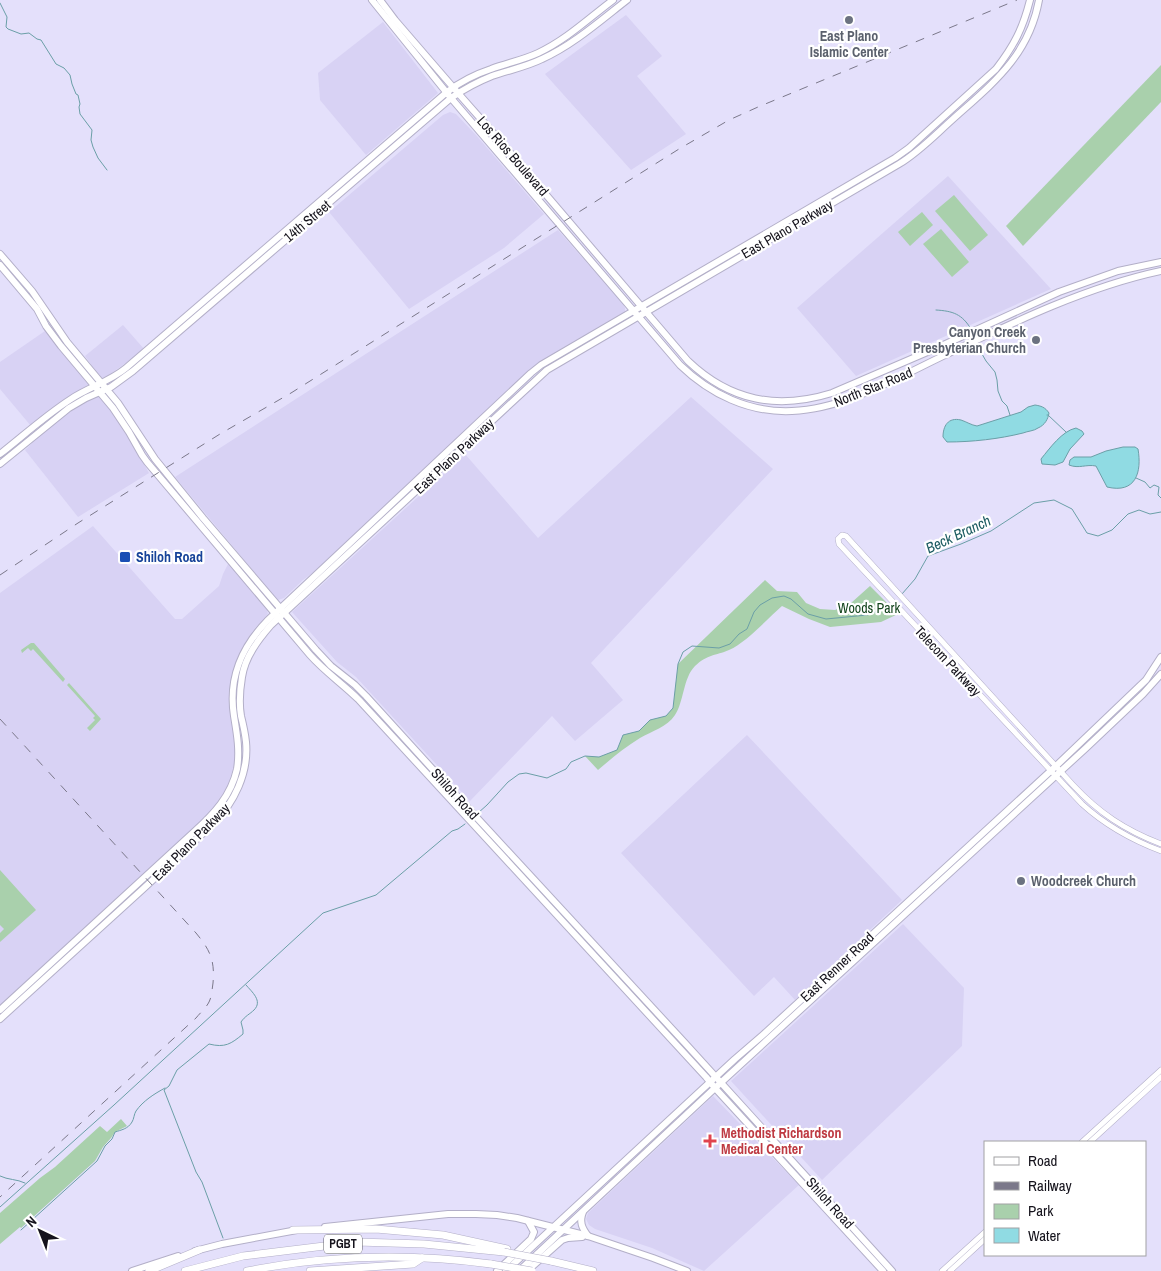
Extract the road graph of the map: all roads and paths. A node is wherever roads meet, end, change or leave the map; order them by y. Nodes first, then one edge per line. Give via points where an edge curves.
1 (372, 0) edge
2 (380, 0) edge
3 (613, 0) edge
4 (627, 0) edge
5 (1030, 0) edge
6 (1038, 0) edge
7 (598, 12) junction
8 (602, 19) junction
9 (393, 22) junction
10 (566, 36) junction
11 (571, 43) junction
12 (516, 61) junction
13 (518, 69) junction
14 (450, 90) junction
15 (458, 94) junction
16 (452, 98) junction
17 (400, 131) junction
18 (406, 137) junction
19 (499, 139) junction
20 (493, 146) junction
21 (528, 173) junction
22 (521, 179) junction
23 (0, 254) edge
24 (602, 259) junction
25 (1161, 262) edge
26 (0, 265) edge
27 (594, 265) junction
28 (1133, 267) junction
29 (1161, 271) edge
30 (1136, 276) junction
31 (686, 284) junction
32 (644, 309) junction
33 (634, 310) junction
34 (639, 316) junction
35 (167, 337) junction
36 (64, 344) junction
37 (580, 346) junction
38 (941, 346) junction
39 (946, 355) junction
40 (692, 366) junction
41 (687, 372) junction
42 (531, 373) junction
43 (868, 377) junction
44 (536, 379) junction
45 (104, 386) junction
46 (97, 389) junction
47 (873, 389) junction
48 (490, 412) junction
49 (495, 418) junction
50 (38, 428) junction
51 (145, 446) junction
52 (138, 450) junction
53 (447, 452) junction
54 (0, 454) edge
55 (453, 458) junction
56 (0, 464) edge
57 (370, 524) junction
58 (375, 529) junction
59 (337, 559) junction
60 (237, 563) junction
61 (279, 613) junction
62 (1161, 657) edge
63 (1161, 674) edge
64 (398, 731) junction
65 (392, 737) junction
66 (1059, 768) junction
67 (1052, 774) junction
68 (452, 796) junction
69 (1161, 844) edge
70 (1161, 851) edge
71 (65, 955) junction
72 (807, 999) junction
73 (0, 1010) edge
74 (0, 1019) edge
75 (673, 1035) junction
76 (682, 1050) junction
77 (1161, 1070) edge
78 (716, 1077) junction
79 (1161, 1077) edge
80 (720, 1083) junction
81 (712, 1085) junction
82 (699, 1093) junction
83 (1119, 1112) junction
84 (669, 1120) junction
85 (753, 1123) junction
86 (670, 1130) junction
87 (653, 1135) junction
88 (1083, 1141) edge
89 (1091, 1141) edge
90 (652, 1146) junction
91 (811, 1188) junction
92 (584, 1211) junction
93 (528, 1221) junction
94 (553, 1227) junction
95 (564, 1229) junction
96 (293, 1230) junction
97 (984, 1233) edge
98 (588, 1236) junction
99 (984, 1240) edge
100 (199, 1250) junction
101 (505, 1251) junction
102 (422, 1258) junction
103 (132, 1271) edge
104 (150, 1271) edge
105 (185, 1271) edge
106 (247, 1271) edge
107 (310, 1271) edge
108 (497, 1271) edge
109 (506, 1271) edge
110 (519, 1271) edge
111 (527, 1271) edge
112 (532, 1271) edge
113 (593, 1271) edge
114 (687, 1271) edge
115 (883, 1271) edge
116 (892, 1271) edge
117 (942, 1271) edge
118 (950, 1271) edge

1 - 9 main road, Los Rios Boulevard
2 - 9 main road, Los Rios Boulevard
3 - 7 main road, 14th Street
4 - 8 main road, 14th Street
5 - 31 main road, East Plano Parkway via 1016,40 996,68 909,148
6 - 31 main road, East Plano Parkway via 1023,44 1003,73 918,151
7 - 8 main road
7 - 10 main road, 14th Street
8 - 11 main road, 14th Street
9 - 14 main road, Los Rios Boulevard
10 - 11 main road
10 - 12 main road, 14th Street
11 - 13 main road, 14th Street
12 - 13 main road
12 - 14 main road, 14th Street via 484,71
13 - 15 main road, 14th Street via 482,80
14 - 15 main road, Los Rios Boulevard
14 - 16 main road, Los Rios Boulevard
14 - 17 main road, 14th Street
15 - 16 main road, 14th Street
15 - 19 main road, Los Rios Boulevard
16 - 18 main road, 14th Street
16 - 20 main road, Los Rios Boulevard
17 - 18 main road
17 - 35 main road, 14th Street
18 - 35 main road, 14th Street
19 - 20 main road
19 - 21 main road, Los Rios Boulevard
20 - 22 main road, Los Rios Boulevard
21 - 22 main road
21 - 24 main road, Los Rios Boulevard
22 - 27 main road, Los Rios Boulevard
23 - 36 main road, Shiloh Road via 32,291
24 - 27 main road
24 - 32 main road, Los Rios Boulevard
25 - 28 main road, North Star Road
26 - 36 main road, Shiloh Road via 37,309 46,326
27 - 33 main road, Los Rios Boulevard
28 - 30 main road
28 - 38 main road, North Star Road via 1066,290
29 - 30 main road, North Star Road
30 - 39 main road, North Star Road via 1042,311
31 - 32 main road, East Plano Parkway
32 - 33 main road, East Plano Parkway
32 - 34 main road, East Plano Parkway
32 - 40 main road, North Star Road
33 - 34 main road, North Star Road
33 - 37 main road, East Plano Parkway
34 - 37 main road, East Plano Parkway
34 - 41 main road, North Star Road
35 - 45 main road, 14th Street
36 - 45 main road, Shiloh Road
36 - 46 main road, Shiloh Road
37 - 42 main road, East Plano Parkway
37 - 44 main road, East Plano Parkway
38 - 39 main road
38 - 43 main road, North Star Road
39 - 47 main road, North Star Road
40 - 41 main road
40 - 43 main road, North Star Road via 728,390 776,402 817,398
41 - 47 main road, North Star Road via 733,401 773,410 812,410
42 - 44 main road
42 - 48 main road, East Plano Parkway
43 - 47 main road
44 - 49 main road, East Plano Parkway
45 - 46 main road, 14th Street
45 - 51 main road, Shiloh Road
46 - 50 main road, 14th Street via 68,400
46 - 52 main road, Shiloh Road via 120,417
48 - 49 main road
48 - 53 main road, East Plano Parkway
49 - 55 main road, East Plano Parkway
50 - 54 main road, 14th Street
50 - 56 main road, 14th Street
51 - 52 main road
51 - 60 main road, Shiloh Road
52 - 60 main road, Shiloh Road
53 - 55 main road
53 - 57 main road, East Plano Parkway
55 - 58 main road, East Plano Parkway
57 - 58 main road
57 - 59 main road, East Plano Parkway
58 - 59 main road, East Plano Parkway
59 - 61 main road, East Plano Parkway
60 - 61 main road, Shiloh Road
61 - 64 main road, Shiloh Road
61 - 65 main road, Shiloh Road via 315,661 349,690
61 - 71 main road, East Plano Parkway via 239,675 246,754 230,804 223,814
62 - 66 main road, East Renner Road via 1146,680
63 - 66 main road, East Renner Road via 1143,694
64 - 65 main road
64 - 68 main road, Shiloh Road
65 - 68 main road, Shiloh Road
66 - 67 main road, East Renner Road
66 - 67 street, Telecom Parkway via 846,536 839,536 839,544
66 - 69 street, Telecom Parkway via 1102,813
67 - 70 street, Telecom Parkway via 1100,819 1120,833
67 - 72 main road, East Renner Road
68 - 75 main road, Shiloh Road
71 - 73 main road, East Plano Parkway
71 - 74 main road, East Plano Parkway
72 - 78 main road, East Renner Road
72 - 80 main road, East Renner Road
75 - 76 main road, Shiloh Road
75 - 78 main road, Shiloh Road
76 - 81 main road, Shiloh Road
76 - 82 main road via 702,1076
77 - 83 street
78 - 80 main road, Shiloh Road
78 - 81 main road, East Renner Road
79 - 83 street
80 - 81 main road, East Renner Road
80 - 85 main road, Shiloh Road
81 - 82 main road, East Renner Road
81 - 85 main road, Shiloh Road
81 - 86 main road, East Renner Road
82 - 84 main road, East Renner Road
83 - 88 street
83 - 89 street
84 - 86 main road
84 - 87 main road, East Renner Road
85 - 91 main road, Shiloh Road
86 - 90 main road, East Renner Road
87 - 90 main road
87 - 94 main road, East Renner Road
90 - 92 main road, East Renner Road
91 - 115 main road, Shiloh Road
91 - 116 main road, Shiloh Road
92 - 95 main road, East Renner Road
92 - 98 main road via 581,1221
93 - 94 main road
93 - 96 main road via 496,1215 448,1214
93 - 108 main road via 534,1232 531,1239
94 - 95 main road
94 - 109 main road, East Renner Road
95 - 98 main road
95 - 110 main road, East Renner Road
96 - 100 main road
96 - 101 highway via 376,1229 443,1235
97 - 117 street
98 - 111 main road via 562,1240
98 - 114 main road
99 - 118 street
100 - 103 main road
100 - 104 highway
101 - 105 highway, PGBT via 357,1242 243,1256
101 - 113 highway, bridge
102 - 106 highway, PGBT via 333,1259
102 - 107 highway via 413,1264
102 - 112 highway, PGBT, bridge

